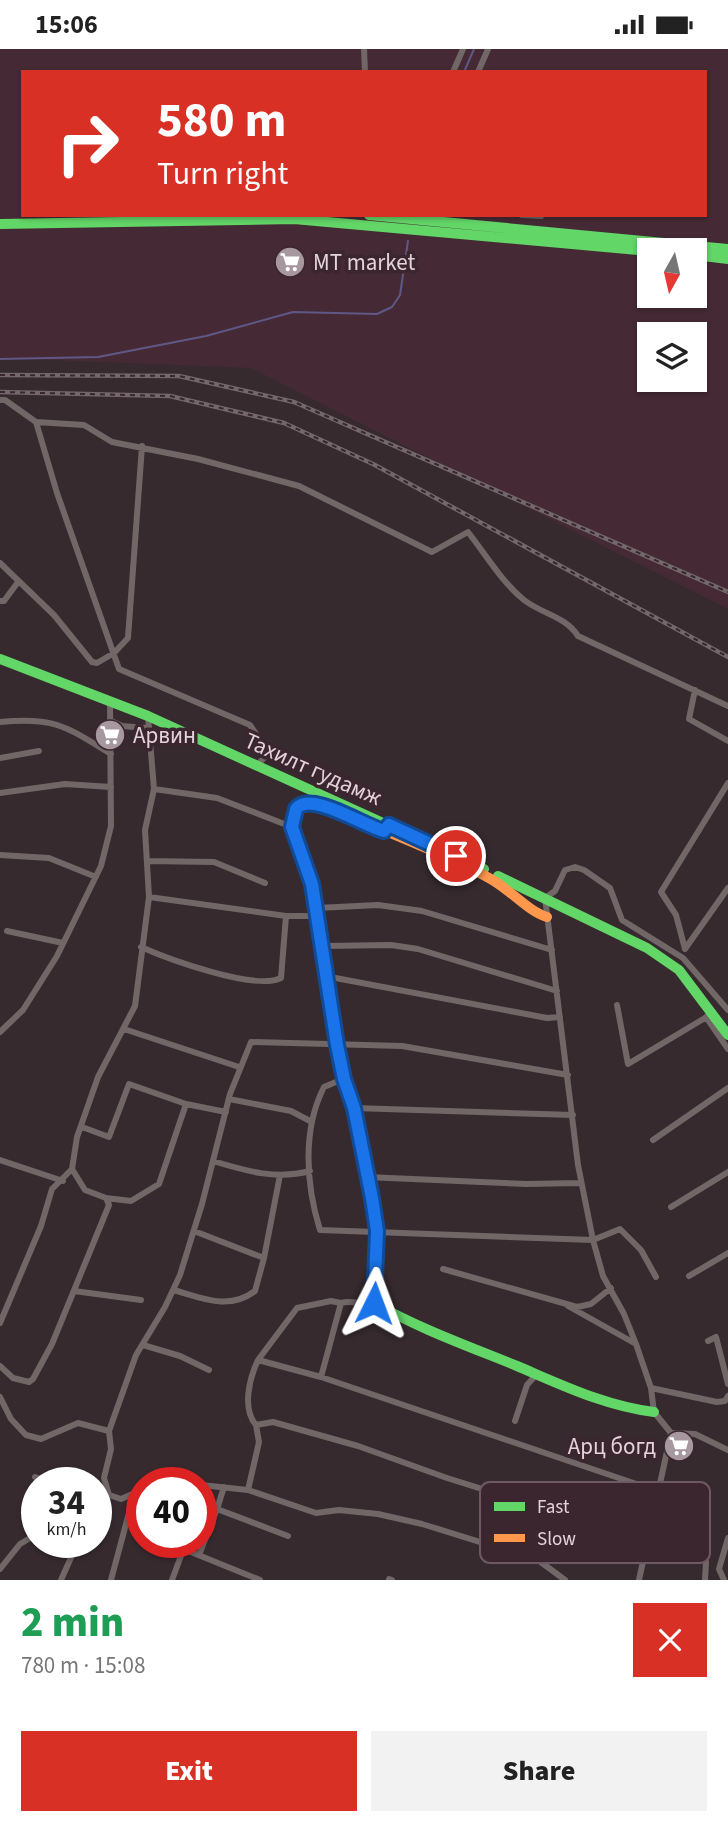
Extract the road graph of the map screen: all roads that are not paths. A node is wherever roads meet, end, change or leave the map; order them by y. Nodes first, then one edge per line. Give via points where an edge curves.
1 (364, 49) edge
2 (463, 49) edge
3 (488, 49) edge
4 (365, 70) edge
5 (454, 70) edge
6 (479, 70) edge
7 (21, 215) edge
8 (0, 216) edge
9 (408, 217) edge
10 (447, 219) edge
11 (360, 220) edge
12 (0, 224) edge
13 (728, 249) edge
14 (637, 250) edge
15 (707, 256) edge
16 (728, 258) edge
17 (0, 400) edge
18 (36, 422) junction
19 (142, 446) junction
20 (0, 563) edge
21 (18, 582) junction
22 (0, 601) edge
23 (114, 653) junction
24 (1, 657) edge
25 (695, 690) junction
26 (110, 701) junction
27 (728, 706) edge
28 (148, 716) junction
29 (111, 721) junction
30 (0, 722) edge
31 (147, 728) junction
32 (728, 741) edge
33 (39, 751) dead end
34 (111, 754) junction
35 (0, 758) edge
36 (257, 765) junction
37 (728, 783) edge
38 (111, 787) junction
39 (154, 789) junction
40 (0, 793) edge
41 (328, 803) junction
42 (292, 827) junction
43 (387, 828) junction
44 (0, 855) edge
45 (147, 861) junction
46 (96, 877) junction
47 (265, 883) dead end
48 (728, 888) edge
49 (149, 897) junction
50 (545, 898) junction
51 (317, 912) junction
52 (286, 916) junction
53 (548, 917) junction
54 (7, 931) dead end
55 (63, 943) junction
56 (322, 946) junction
57 (141, 947) junction
58 (685, 949) junction
59 (552, 950) junction
60 (683, 958) junction
61 (325, 976) junction
62 (557, 991) junction
63 (617, 1005) dead end
64 (728, 1010) edge
65 (708, 1015) junction
66 (559, 1017) junction
67 (124, 1029) junction
68 (0, 1031) edge
69 (728, 1035) edge
70 (337, 1045) junction
71 (728, 1049) edge
72 (239, 1067) junction
73 (568, 1075) junction
74 (344, 1079) junction
75 (728, 1088) edge
76 (229, 1099) junction
77 (186, 1104) junction
78 (354, 1108) junction
79 (226, 1112) junction
80 (573, 1115) junction
81 (310, 1121) junction
82 (82, 1127) junction
83 (653, 1140) dead end
84 (0, 1160) edge
85 (213, 1161) junction
86 (72, 1169) junction
87 (310, 1171) junction
88 (728, 1172) edge
89 (280, 1175) junction
90 (366, 1177) junction
91 (63, 1181) junction
92 (581, 1183) junction
93 (106, 1198) junction
94 (671, 1207) dead end
95 (628, 1226) dead end
96 (620, 1229) junction
97 (194, 1231) junction
98 (377, 1231) junction
99 (593, 1240) junction
100 (728, 1253) edge
101 (264, 1258) junction
102 (443, 1269) dead end
103 (689, 1276) dead end
104 (656, 1277) dead end
105 (611, 1288) junction
106 (174, 1290) junction
107 (74, 1291) junction
108 (141, 1300) dead end
109 (341, 1303) junction
110 (374, 1303) junction
111 (566, 1305) junction
112 (0, 1323) edge
113 (708, 1341) dead end
114 (636, 1344) junction
115 (143, 1345) junction
116 (258, 1360) junction
117 (0, 1366) edge
118 (209, 1370) dead end
119 (536, 1374) junction
120 (321, 1377) junction
121 (728, 1384) edge
122 (651, 1388) junction
123 (0, 1397) edge
124 (728, 1397) edge
125 (654, 1412) junction
126 (514, 1421) dead end
127 (256, 1425) junction
128 (109, 1431) junction
129 (671, 1433) junction
130 (728, 1450) edge
131 (107, 1467) edge
132 (630, 1482) edge
133 (659, 1482) edge
134 (217, 1486) edge
135 (224, 1487) junction
136 (480, 1488) edge
137 (248, 1490) junction
138 (217, 1509) joint
139 (126, 1524) edge
140 (288, 1537) dead end
141 (728, 1538) edge
142 (480, 1542) edge
143 (21, 1543) edge
144 (70, 1558) edge
145 (181, 1558) edge
146 (206, 1558) edge
147 (542, 1563) edge
148 (0, 1569) edge
149 (61, 1580) edge
150 (111, 1580) edge
151 (172, 1580) edge
152 (260, 1580) edge
153 (565, 1580) edge
154 (724, 1580) edge

1 - 4 street
2 - 5 street
3 - 6 street
7 - 8 main road
9 - 10 main road
10 - 13 main road
11 - 12 main road
11 - 14 main road
15 - 16 main road
17 - 18 street
18 - 19 street via 84,425 111,442
18 - 23 street
19 - 23 street via 128,638
19 - 25 street via 299,486 432,552 468,532 507,585 527,602 570,624 578,636
20 - 21 street
21 - 22 street
21 - 23 street via 54,615 92,662
23 - 36 street via 119,669 250,725 266,749
24 - 26 main road, Тахилт гудамж
25 - 27 street
25 - 32 street via 689,719
26 - 28 main road, Тахилт гудамж
26 - 29 street
28 - 31 street
28 - 36 main road, Тахилт гудамж
29 - 31 street
29 - 34 street
30 - 34 street via 50,720
31 - 39 street
33 - 35 street
34 - 38 street
36 - 41 main road, Тахилт гудамж
37 - 58 street via 661,892 676,915
38 - 40 street via 65,784
38 - 46 street via 111,826
39 - 42 street via 217,798
39 - 45 street via 145,830
41 - 42 main road via 299,805
41 - 43 main road, Тахилт гудамж
42 - 51 main road
43 - 50 main road, Тахилт гудамж
43 - 53 main road via 416,848 488,877 514,892 535,913
44 - 46 street via 49,858
45 - 47 street via 214,862
45 - 49 street
46 - 55 street
48 - 58 street
49 - 52 street
49 - 57 street
50 - 53 street
50 - 60 street via 555,891 565,870 584,870 610,888 622,920
50 - 65 main road, Тахилт гудамж via 679,970
51 - 52 street
51 - 56 main road
51 - 59 street via 378,905 422,911
52 - 57 street via 281,978 277,981 180,964
53 - 59 street
54 - 55 street
55 - 68 street via 23,1010
56 - 61 main road
56 - 62 street via 418,949
57 - 67 street via 138,995
58 - 60 street
59 - 62 street
60 - 64 street
61 - 66 street
61 - 70 main road
62 - 66 street
63 - 65 street via 628,1064
65 - 69 main road, Тахилт гудамж
65 - 71 street
66 - 73 street
67 - 72 street
67 - 82 street via 105,1061
70 - 72 street via 251,1042
70 - 73 street via 402,1046
70 - 74 main road
72 - 76 street
73 - 80 street
74 - 78 main road
74 - 81 street via 324,1087
75 - 83 street
76 - 79 street
76 - 81 street via 291,1111
77 - 79 street
77 - 82 street via 129,1084 109,1137
77 - 93 street via 159,1184 131,1201
78 - 80 street
78 - 90 main road
79 - 85 street
80 - 92 street
81 - 87 street
82 - 86 street
84 - 91 street
85 - 89 street via 261,1175
85 - 97 street
86 - 91 street
86 - 93 street via 85,1190
87 - 89 street
87 - 98 street via 320,1230
88 - 94 street
89 - 101 street
90 - 92 street
90 - 98 main road
91 - 112 street via 52,1189
92 - 99 street
93 - 107 street via 109,1205
95 - 96 street
96 - 99 street
96 - 104 street via 641,1250
97 - 101 street
97 - 106 street
98 - 99 street
98 - 110 main road
99 - 105 street
100 - 103 street
101 - 106 street via 256,1291 234,1302
102 - 111 street
105 - 111 street via 585,1307
105 - 114 street
106 - 115 street
107 - 108 street
107 - 117 street via 33,1379 13,1378
109 - 110 street
109 - 116 street via 296,1308
109 - 120 street
110 - 119 main road
111 - 114 street
113 - 121 street via 716,1337
114 - 122 street
115 - 118 street
115 - 128 street
116 - 120 street
116 - 127 street via 249,1390 249,1417
119 - 125 main road via 613,1403
119 - 126 street
120 - 132 street
122 - 124 street via 716,1402
122 - 125 street
123 - 128 street via 26,1435 41,1439 78,1423
125 - 129 street
127 - 136 street via 272,1422 358,1446
127 - 137 street via 259,1443
128 - 131 street
129 - 130 street via 695,1434
129 - 133 street
134 - 135 street
135 - 137 street
135 - 138 street
137 - 142 street via 316,1513 378,1514
138 - 140 street
139 - 150 street
141 - 154 street via 719,1569
143 - 148 street
144 - 149 street
145 - 151 street
146 - 152 street
147 - 153 street

